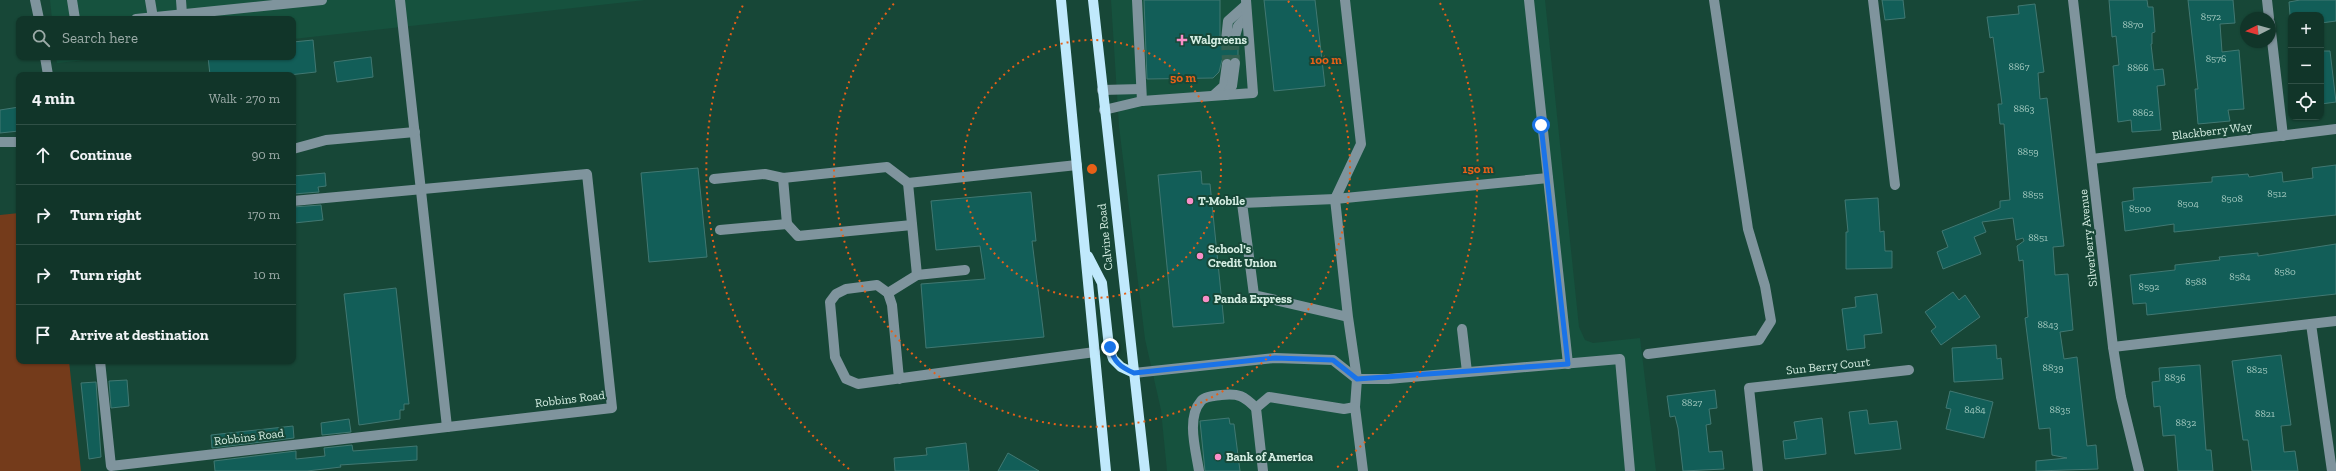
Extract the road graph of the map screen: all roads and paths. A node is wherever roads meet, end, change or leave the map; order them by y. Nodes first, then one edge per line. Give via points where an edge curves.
1 (35, 0) edge
2 (72, 0) edge
3 (150, 0) edge
4 (181, 0) edge
5 (322, 0) edge
6 (400, 0) edge
7 (1061, 0) edge
8 (1093, 0) edge
9 (1137, 0) edge
10 (1345, 0) edge
11 (1529, 0) edge
12 (1714, 0) edge
13 (1873, 0) edge
14 (2073, 0) edge
15 (2267, 0) edge
16 (1246, 2) edge
17 (2269, 12) edge
18 (182, 14) junction
19 (38, 16) edge
20 (75, 16) edge
21 (153, 16) edge
22 (168, 16) edge
23 (1247, 16) junction
24 (2273, 48) edge
25 (46, 60) edge
26 (48, 72) edge
27 (1141, 89) junction
28 (1102, 90) junction
29 (1226, 95) junction
30 (1214, 96) junction
31 (1142, 101) junction
32 (1104, 110) junction
33 (2336, 129) edge
34 (415, 132) junction
35 (2284, 136) junction
36 (0, 142) edge
37 (16, 142) edge
38 (296, 148) edge
39 (2092, 159) junction
40 (1077, 165) junction
41 (783, 178) junction
42 (1548, 178) junction
43 (714, 179) dead end
44 (908, 183) junction
45 (1895, 185) dead end
46 (422, 189) junction
47 (1335, 199) junction
48 (296, 201) edge
49 (787, 224) junction
50 (912, 225) junction
51 (720, 230) dead end
52 (1085, 250) junction
53 (965, 270) dead end
54 (917, 275) junction
55 (888, 292) junction
56 (1348, 317) junction
57 (2336, 321) edge
58 (2311, 324) junction
59 (1462, 330) dead end
60 (2113, 347) junction
61 (1095, 352) junction
62 (1648, 354) dead end
63 (100, 364) edge
64 (1568, 364) junction
65 (1909, 370) dead end
66 (1468, 372) junction
67 (1134, 373) junction
68 (899, 379) junction
69 (1357, 379) junction
70 (1355, 407) junction
71 (1256, 408) junction
72 (447, 427) junction
73 (1106, 471) edge
74 (1145, 471) edge
75 (1199, 471) edge
76 (1263, 471) edge
77 (1363, 471) edge
78 (1630, 471) edge
79 (1758, 471) edge
80 (2139, 471) edge
81 (2332, 471) edge

1 - 19 street
2 - 20 street
3 - 21 street
4 - 18 street
5 - 18 street
6 - 34 street
7 - 40 main road, Calvine Road
8 - 28 main road, Calvine Road
9 - 27 street
10 - 47 street via 1361,144
11 - 42 street
12 - 62 street via 1748,229 1765,286 1771,321 1758,340
13 - 45 street
14 - 39 street, Silverberry Avenue
15 - 17 street
16 - 23 street
16 - 23 street via 1228,21 1230,40
18 - 22 street
23 - 29 street via 1253,93
24 - 35 street
25 - 26 street
27 - 28 street
27 - 31 street
28 - 32 main road, Calvine Road
29 - 30 street
29 - 30 street via 1232,86 1232,63 1224,86
30 - 31 street
31 - 32 street
32 - 67 main road, Calvine Road
33 - 35 street, Blackberry Way
34 - 38 street via 326,140
34 - 46 street
35 - 39 street, Blackberry Way
36 - 37 street
39 - 60 street, Silverberry Avenue
40 - 44 street
40 - 52 main road, Calvine Road
41 - 43 street via 765,174
41 - 44 street via 887,167
41 - 49 street
42 - 47 street
42 - 64 street
44 - 50 street
46 - 48 street, Robbins Road
46 - 72 street
46 - 72 street, Robbins Road via 587,174 612,408
47 - 56 street
47 - 56 street via 1242,203 1254,295
49 - 50 street via 798,236
49 - 51 street
50 - 54 street
52 - 61 main road, Calvine Road
52 - 67 main road via 1102,283 1113,359 1121,367
53 - 54 street
54 - 55 street
55 - 68 street via 892,305
55 - 68 street via 877,285 846,289 836,294 830,302 835,357 846,379 858,384
56 - 69 street
57 - 58 street
58 - 60 street
58 - 81 street
59 - 66 street
60 - 80 street, Silverberry Avenue via 2121,397
61 - 68 street
61 - 73 main road, Calvine Road
63 - 72 street, Robbins Road via 111,466
64 - 66 street
64 - 78 street via 1620,359
65 - 79 street, Sun Berry Court via 1749,388
66 - 69 street
67 - 69 street via 1275,358 1333,360
67 - 74 main road, Calvine Road
69 - 70 street
70 - 71 street via 1344,409 1269,397
70 - 77 street
71 - 75 street via 1244,396 1228,394 1201,400 1194,412
71 - 76 street

